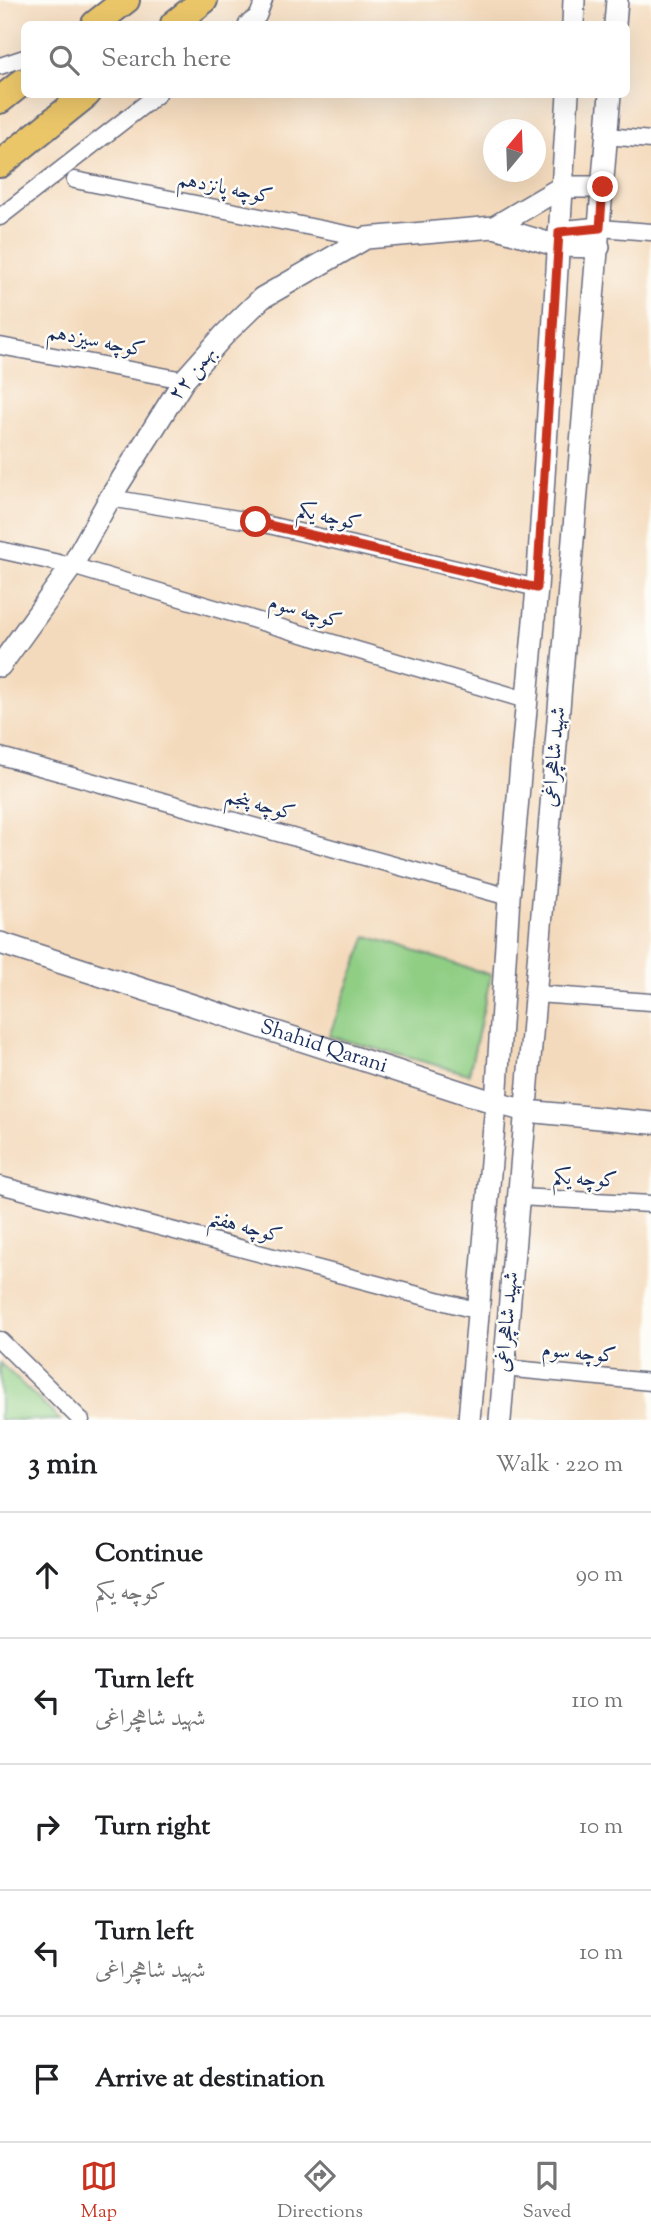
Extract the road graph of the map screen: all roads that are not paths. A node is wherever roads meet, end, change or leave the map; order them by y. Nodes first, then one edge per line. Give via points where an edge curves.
1 (126, 0) edge
2 (204, 0) edge
3 (264, 0) edge
4 (574, 0) edge
5 (617, 0) edge
6 (99, 21) edge
7 (178, 21) edge
8 (251, 21) edge
9 (573, 21) edge
10 (615, 21) edge
11 (21, 59) edge
12 (0, 66) edge
13 (21, 83) edge
14 (81, 98) edge
15 (153, 98) edge
16 (568, 98) edge
17 (610, 98) edge
18 (0, 100) edge
19 (607, 136) junction
20 (651, 140) edge
21 (0, 164) edge
22 (75, 180) dead end
23 (562, 187) junction
24 (603, 187) junction
25 (0, 217) edge
26 (494, 227) junction
27 (651, 232) edge
28 (599, 237) junction
29 (366, 239) junction
30 (558, 239) junction
31 (0, 346) edge
32 (184, 380) junction
33 (110, 498) junction
34 (0, 550) edge
35 (72, 566) junction
36 (537, 588) junction
37 (0, 666) edge
38 (526, 700) junction
39 (0, 756) edge
40 (509, 897) junction
41 (0, 943) edge
42 (536, 994) junction
43 (651, 1002) edge
44 (496, 1103) junction
45 (526, 1111) junction
46 (651, 1123) edge
47 (0, 1185) edge
48 (518, 1198) junction
49 (651, 1204) edge
50 (479, 1311) junction
51 (0, 1340) edge
52 (504, 1368) junction
53 (651, 1382) edge
54 (82, 1420) edge
55 (470, 1420) edge
56 (500, 1420) edge

1 - 6 main road
2 - 7 main road
3 - 8 street
4 - 9 street
5 - 10 street
11 - 12 street
13 - 18 main road
14 - 21 main road
15 - 25 street
16 - 23 street, شهید شاهچراغی
17 - 19 street, شهید شاهچراغی
19 - 20 street
19 - 24 street, شهید شاهچراغی
22 - 29 street, کوچه پانزدهم
23 - 24 street
23 - 26 street
23 - 30 street, شهید شاهچراغی
24 - 28 street, شهید شاهچراغی
26 - 29 street, ۲۲ بهمن
26 - 30 street
27 - 28 street
28 - 30 street
28 - 42 street, شهید شاهچراغی
29 - 32 street, ۲۲ بهمن via 262,298
30 - 36 street, شهید شاهچراغی
31 - 32 street, کوچه سیزدهم
32 - 33 street, ۲۲ بهمن
33 - 35 street, ۲۲ بهمن
33 - 36 street, کوچه یکم via 256,522
34 - 35 street, کوچه سوم
35 - 37 street, ۲۲ بهمن
35 - 38 street, کوچه سوم
36 - 38 street, شهید شاهچراغی
38 - 40 street, شهید شاهچراغی
39 - 40 street, کوچه پنجم
40 - 44 street, شهید شاهچراغی
41 - 44 street, Shahid Qarani
42 - 43 street
42 - 45 street, شهید شاهچراغی
44 - 45 street, Shahid Qarani
44 - 50 street, شهید شاهچراغی
45 - 46 street, Shahid Qarani
45 - 48 street, شهید شاهچراغی
47 - 50 street, کوچه هفتم
48 - 49 street, کوچه یکم
48 - 52 street, شهید شاهچراغی
50 - 55 street, شهید شاهچراغی
51 - 54 street
52 - 53 street, کوچه سوم
52 - 56 street, شهید شاهچراغی

